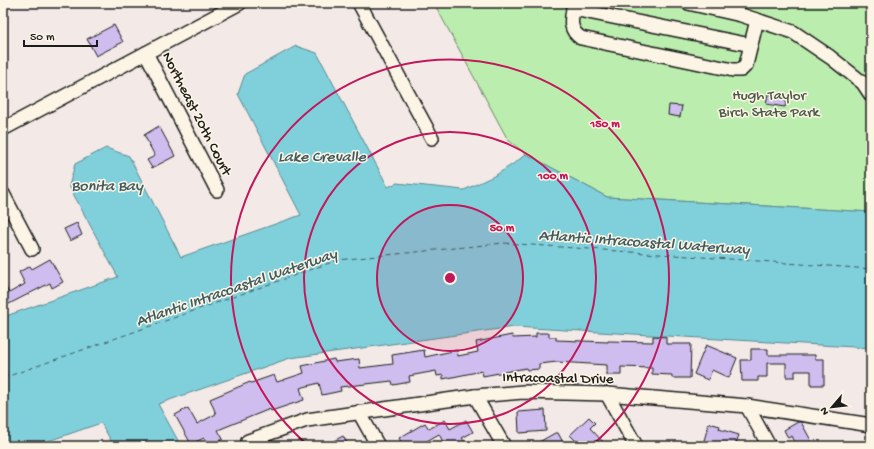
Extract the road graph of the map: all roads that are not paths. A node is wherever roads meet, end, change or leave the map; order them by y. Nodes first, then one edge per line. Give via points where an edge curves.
1 (240, 3) edge
2 (359, 3) edge
3 (688, 3) edge
4 (574, 6) edge
5 (757, 20) junction
6 (751, 45) junction
7 (146, 53) junction
8 (871, 96) edge
9 (3, 130) edge
10 (432, 138) dead end
11 (217, 190) dead end
12 (3, 194) edge
13 (32, 249) dead end
14 (607, 394) junction
15 (474, 396) junction
16 (747, 406) junction
17 (359, 412) junction
18 (871, 425) edge
19 (249, 444) edge
20 (378, 446) edge
21 (504, 446) edge
22 (636, 446) edge
23 (769, 446) edge

1 - 7 street
2 - 10 street
3 - 5 street
4 - 6 street
4 - 6 street via 572,29 581,38 733,70 741,70 746,65
5 - 6 street
5 - 8 street via 793,32 863,83
7 - 9 street
7 - 11 street, Northeast 20th Court
12 - 13 street
14 - 15 street, Intracoastal Drive via 523,392
14 - 16 street, Intracoastal Drive
14 - 22 street
15 - 17 street, Intracoastal Drive
15 - 21 street
16 - 18 street, Intracoastal Drive
16 - 23 street
17 - 19 street, Intracoastal Drive via 307,420
17 - 20 street

